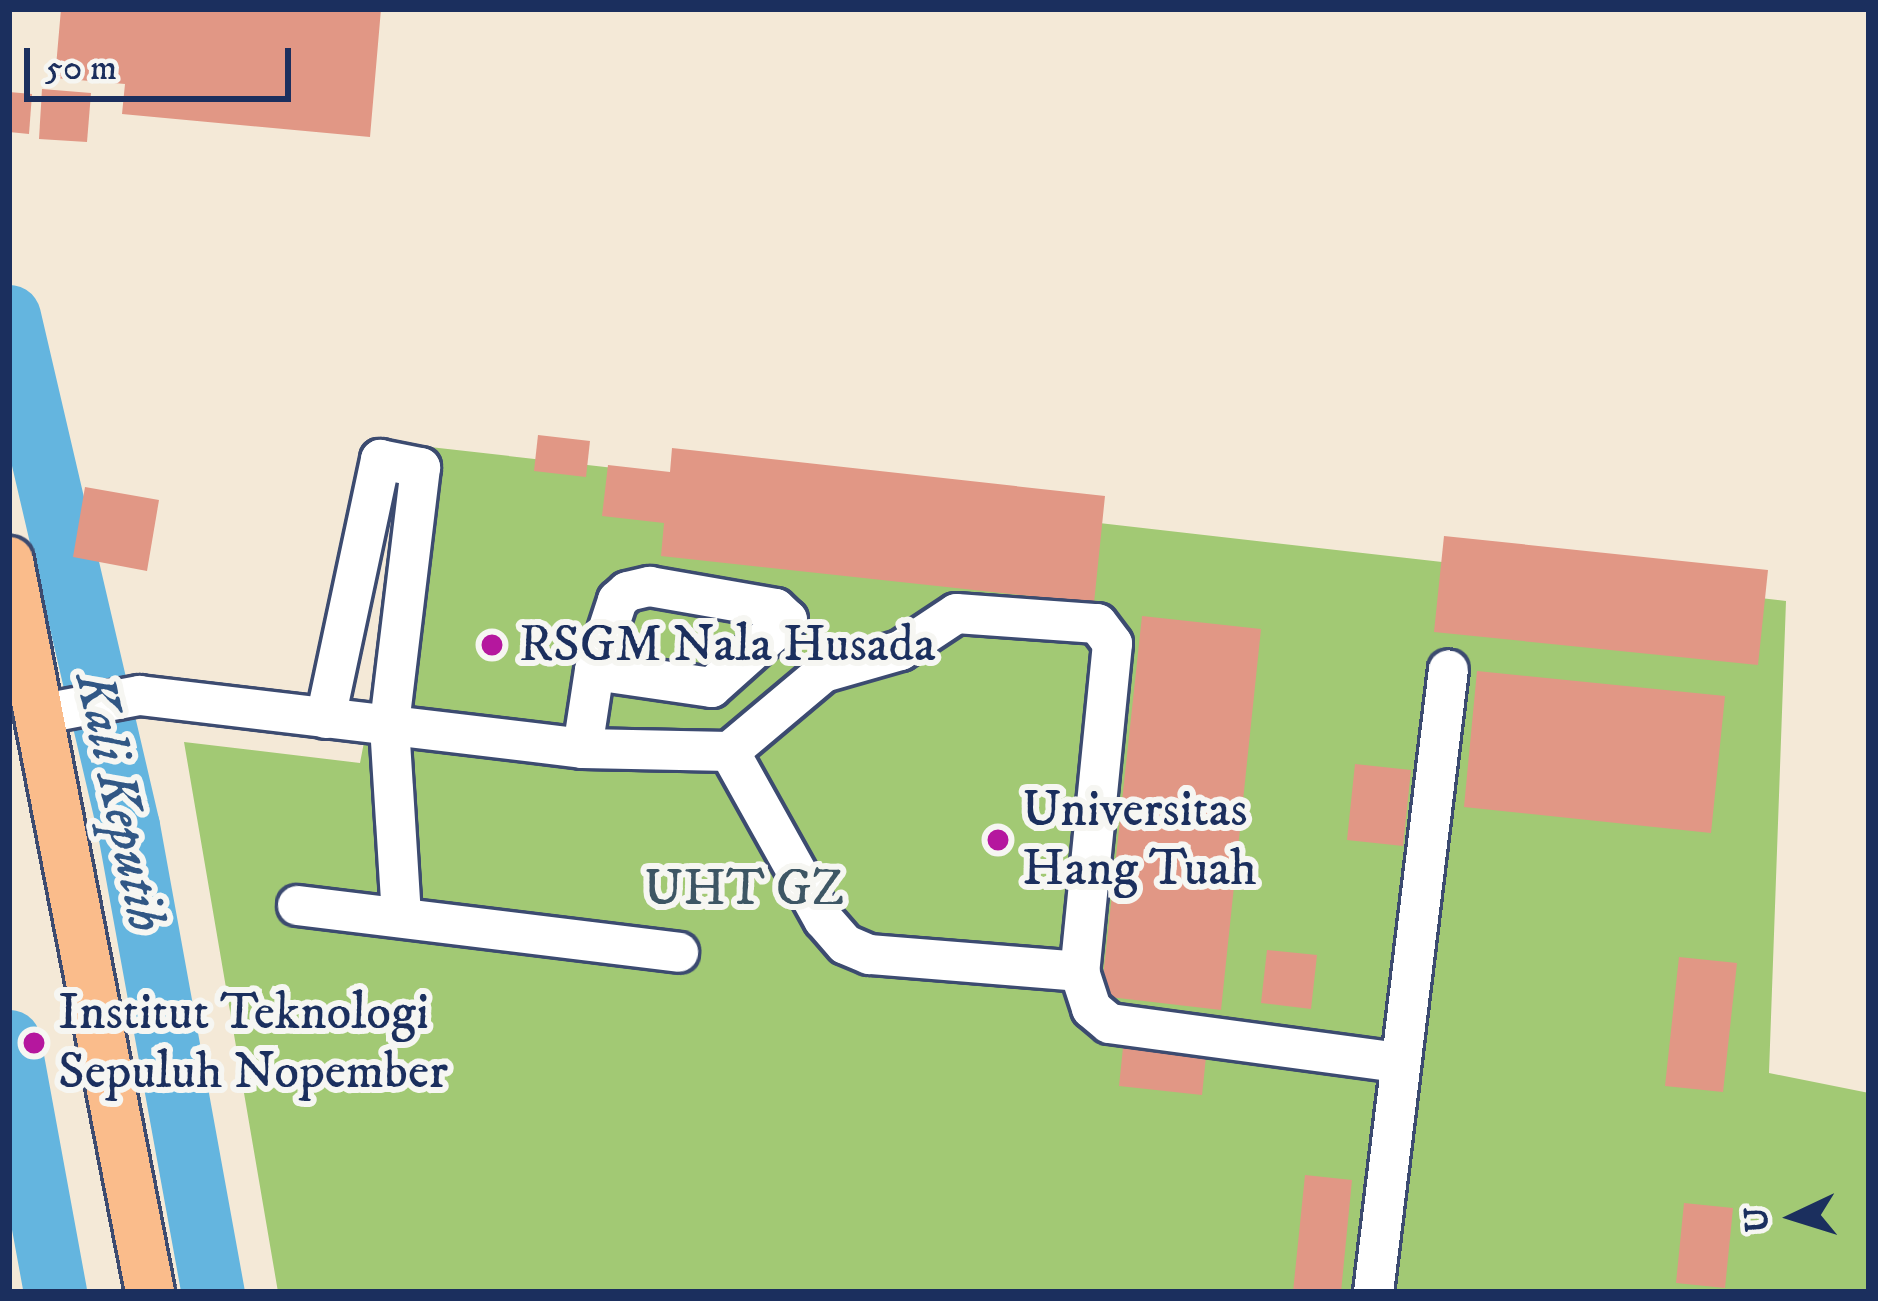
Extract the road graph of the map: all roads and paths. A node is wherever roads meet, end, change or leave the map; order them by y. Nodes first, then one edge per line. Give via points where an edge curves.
1 (9, 561) edge
2 (1448, 669) dead end
3 (594, 670) dead end
4 (58, 709) junction
5 (325, 718) junction
6 (389, 725) junction
7 (582, 748) junction
8 (729, 752) junction
9 (297, 905) dead end
10 (401, 917) junction
11 (678, 952) dead end
12 (1078, 971) junction
13 (1399, 1061) junction
14 (150, 1292) edge
15 (1373, 1292) edge

1 - 4 main road
2 - 13 lane
3 - 7 lane
4 - 5 lane via 125,695
4 - 14 main road
5 - 6 lane
5 - 6 lane via 380,459 420,466
6 - 7 lane
6 - 10 lane
7 - 8 lane
8 - 12 lane via 845,944 868,954
8 - 12 lane via 824,672 900,650 956,613 1103,626 1112,643
9 - 10 lane
10 - 11 lane
12 - 13 lane via 1091,1008 1109,1024
13 - 15 lane

